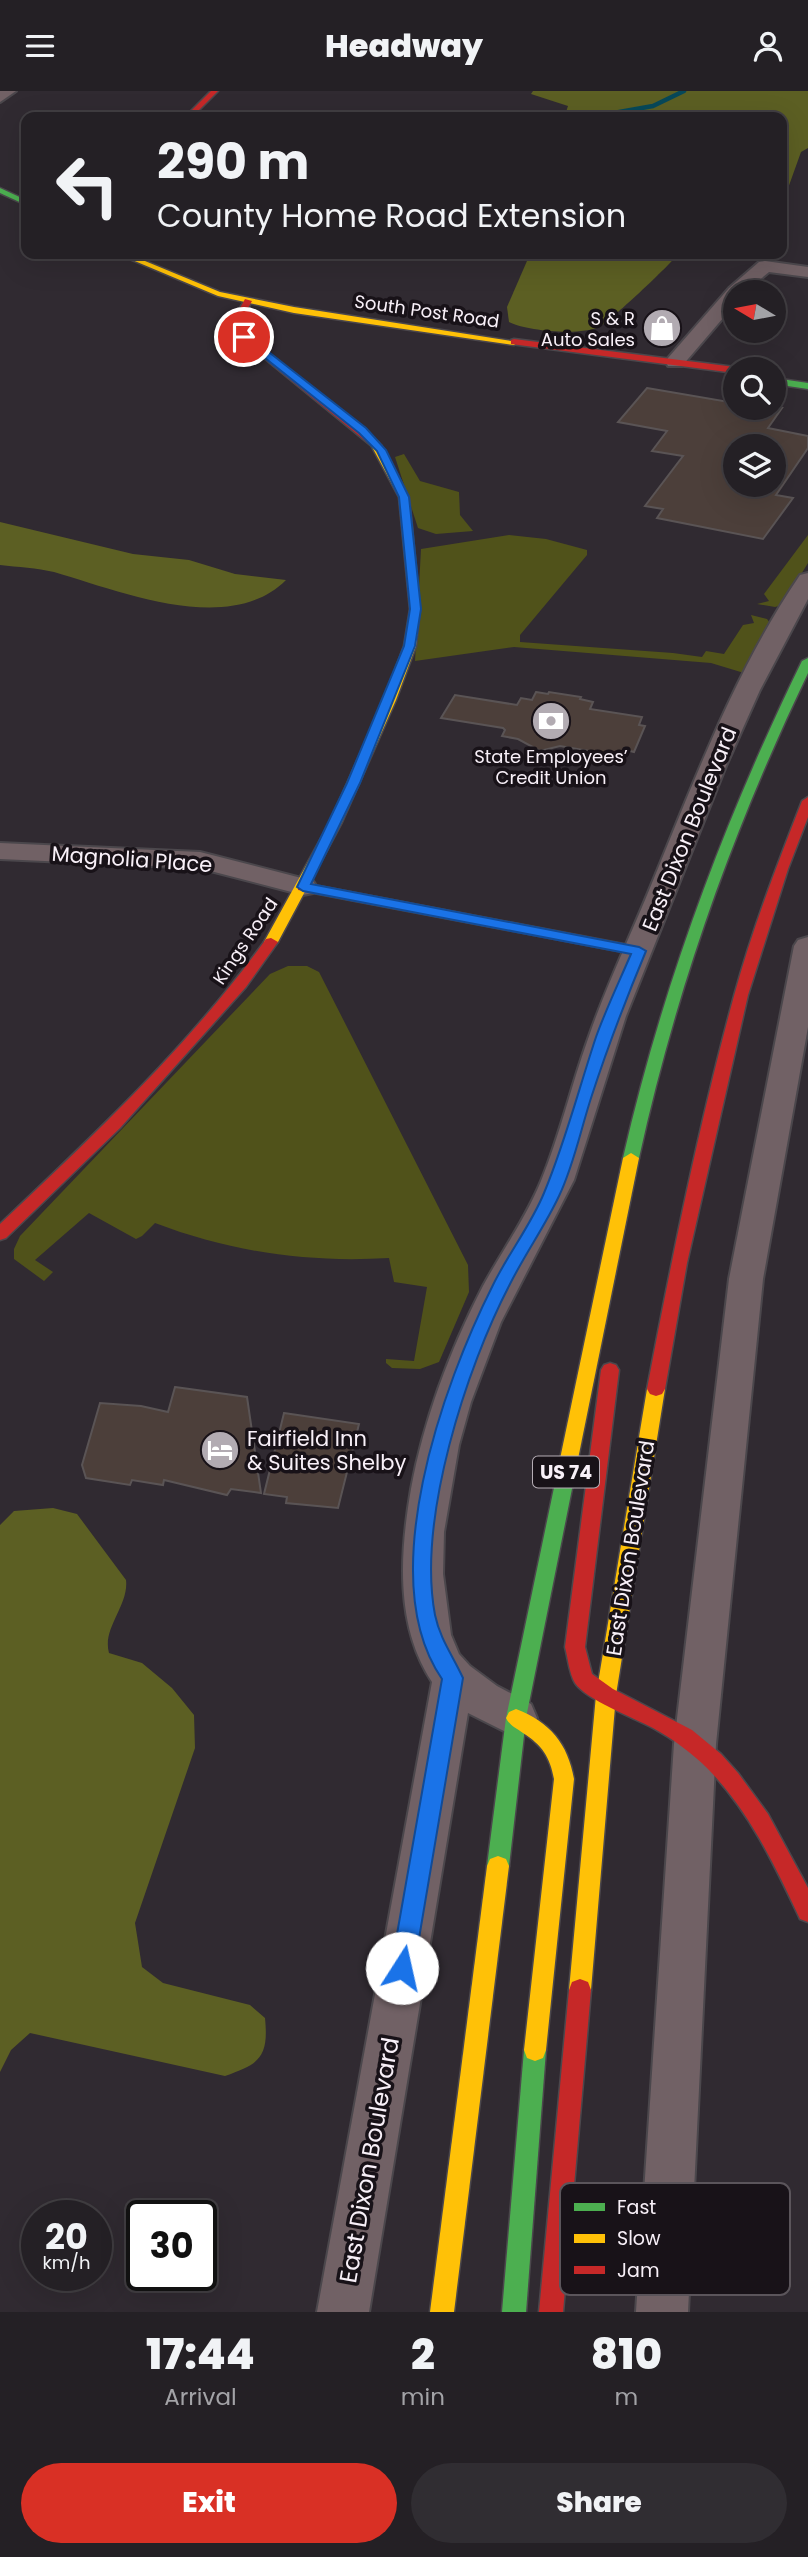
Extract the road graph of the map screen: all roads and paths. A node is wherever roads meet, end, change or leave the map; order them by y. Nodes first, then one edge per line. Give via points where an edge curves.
1 (9, 91) edge
2 (215, 91) edge
3 (0, 98) edge
4 (193, 112) edge
5 (0, 190) edge
6 (21, 200) edge
7 (133, 259) edge
8 (808, 272) edge
9 (749, 280) edge
10 (248, 301) junction
11 (723, 306) edge
12 (219, 308) junction
13 (240, 334) junction
14 (675, 362) junction
15 (723, 368) edge
16 (786, 375) edge
17 (786, 382) edge
18 (806, 383) edge
19 (808, 580) edge
20 (799, 610) edge
21 (808, 661) edge
22 (808, 801) edge
23 (0, 851) edge
24 (303, 887) junction
25 (808, 946) edge
26 (639, 951) junction
27 (0, 1234) edge
28 (597, 1318) junction
29 (453, 1678) junction
30 (606, 1695) junction
31 (516, 1718) junction
32 (695, 1744) junction
33 (808, 1911) edge
34 (562, 2183) edge
35 (669, 2183) edge
36 (560, 2211) edge
37 (343, 2312) edge
38 (442, 2312) edge
39 (514, 2312) edge
40 (551, 2312) edge

1 - 3 street
2 - 4 main road
5 - 6 main road
7 - 12 main road, South Post Road via 180,280
8 - 9 street via 765,266
10 - 12 main road, South Post Road
10 - 13 main road via 238,319
10 - 14 main road, South Post Road via 386,325
11 - 14 street
12 - 13 main road, Kings Road
13 - 24 main road, Kings Road via 362,431 381,450 404,497 415,609 410,646 357,775
14 - 15 main road, South Post Road
16 - 18 main road
17 - 18 main road
19 - 20 street, East Dixon Boulevard
20 - 26 street, East Dixon Boulevard via 773,637 731,724
21 - 28 main road, East Dixon Boulevard / US 74 via 764,748 672,998 639,1119
22 - 30 main road, East Dixon Boulevard via 741,995 679,1263
23 - 24 street, Magnolia Place via 200,860
24 - 26 main road
24 - 27 main road, Kings Road via 268,948 201,1031 115,1124
25 - 32 street via 746,1279
26 - 29 street, East Dixon Boulevard via 605,1033 558,1178 485,1319 455,1394 441,1446 430,1489 422,1571 432,1639
28 - 30 main road via 610,1366 575,1647 583,1679
28 - 31 main road, East Dixon Boulevard / US 74
29 - 31 street, East Dixon Boulevard via 477,1698
29 - 37 street, East Dixon Boulevard
30 - 32 main road
30 - 34 main road, East Dixon Boulevard
31 - 38 main road, East Dixon Boulevard / US 74
31 - 39 main road via 557,1746 564,1779 530,2099
32 - 33 main road via 728,1776 763,1824
32 - 35 street
36 - 40 main road, East Dixon Boulevard

